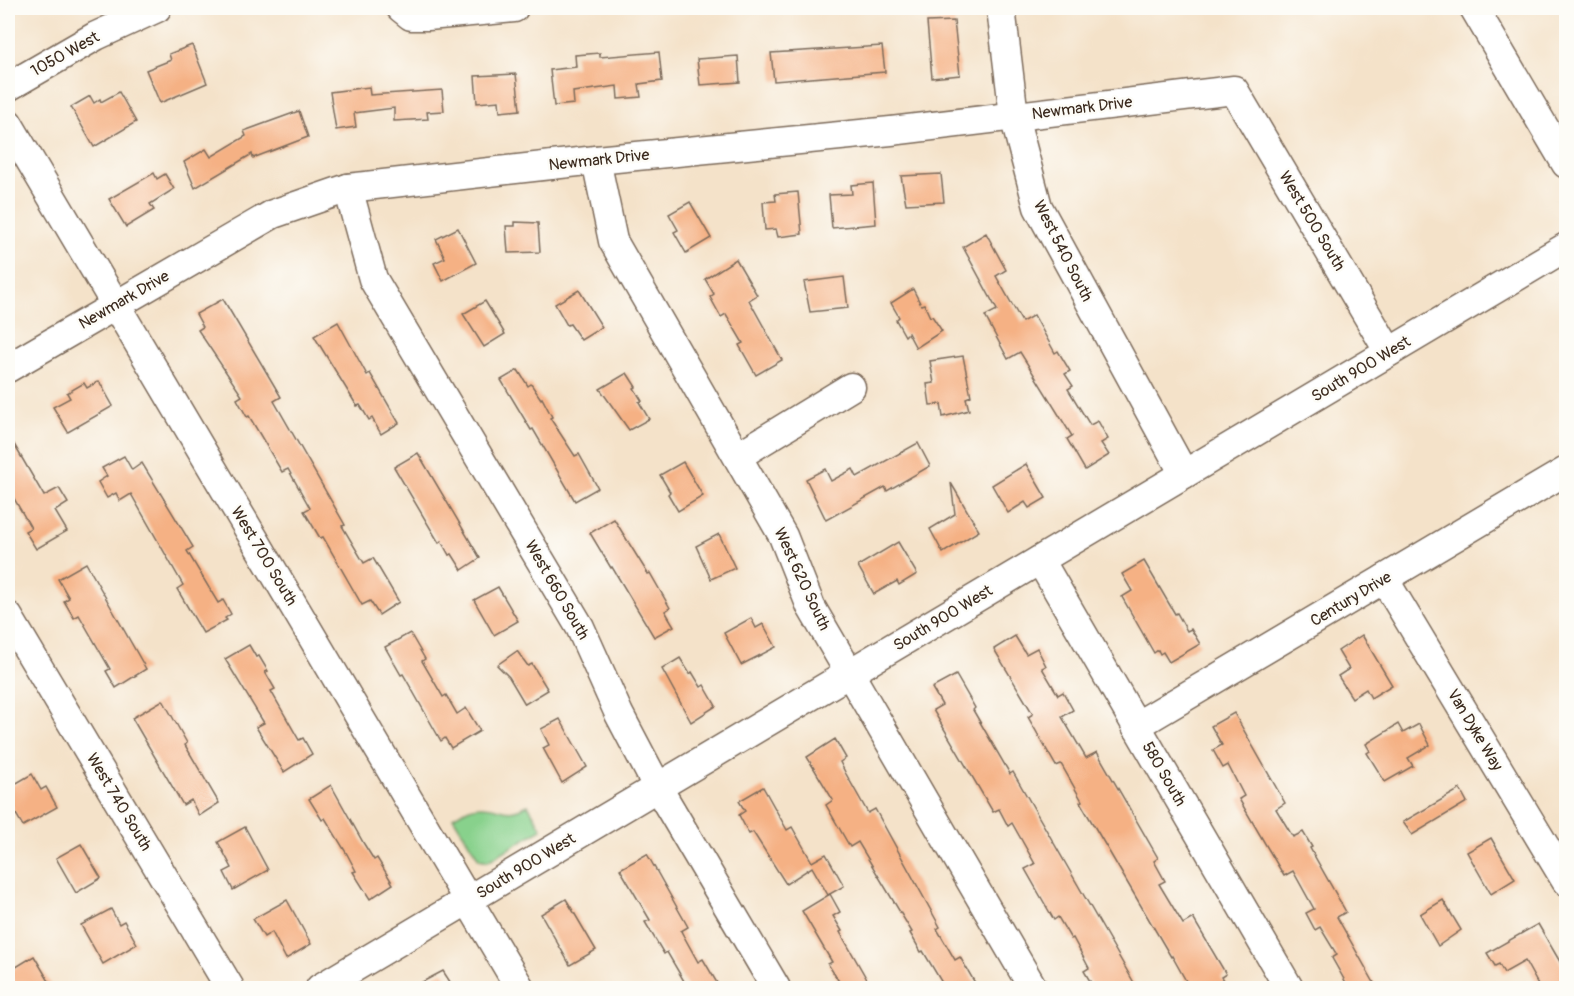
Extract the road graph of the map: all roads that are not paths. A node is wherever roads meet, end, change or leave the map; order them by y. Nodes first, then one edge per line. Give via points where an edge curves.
1 (157, 8) edge
2 (401, 8) edge
3 (514, 8) edge
4 (1001, 8) edge
5 (1474, 8) edge
6 (8, 87) edge
7 (1234, 90) joint
8 (1014, 116) junction
9 (8, 123) edge
10 (597, 160) junction
11 (1566, 164) edge
12 (348, 189) junction
13 (1566, 247) edge
14 (114, 305) junction
15 (1389, 352) junction
16 (8, 368) edge
17 (851, 387) dead end
18 (738, 456) junction
19 (1566, 471) edge
20 (1184, 474) junction
21 (1040, 560) junction
22 (1384, 579) junction
23 (8, 616) edge
24 (849, 674) junction
25 (1136, 726) junction
26 (658, 788) junction
27 (1566, 881) edge
28 (469, 900) junction
29 (230, 988) edge
30 (320, 988) edge
31 (520, 988) edge
32 (776, 988) edge
33 (1033, 988) edge
34 (1289, 988) edge

1 - 6 street, 1050 West via 96,36
2 - 3 street via 411,16
4 - 8 street, West 540 South
5 - 11 street
7 - 8 street, Newmark Drive
7 - 15 street, West 500 South
8 - 10 street, Newmark Drive
8 - 20 street, West 540 South via 1038,207
9 - 14 street, West 700 South
10 - 12 street, Newmark Drive
10 - 18 street, West 620 South via 613,241
12 - 14 street, Newmark Drive via 273,213
12 - 26 street, West 660 South via 373,279 580,627
13 - 15 street, South 900 West
14 - 16 street, Newmark Drive
14 - 28 street, West 700 South
15 - 20 street, South 900 West
17 - 18 street
18 - 24 street, West 620 South via 783,536 811,607
19 - 22 street, Century Drive
20 - 21 street, South 900 West
21 - 24 street, South 900 West
21 - 25 street, 580 South
22 - 25 street, Century Drive
22 - 27 street, Van Dyke Way
23 - 29 street, West 740 South
24 - 26 street, South 900 West
24 - 33 street, West 620 South
25 - 34 street, 580 South
26 - 28 street, South 900 West
26 - 32 street, West 660 South
28 - 30 street, South 900 West
28 - 31 street, West 700 South

